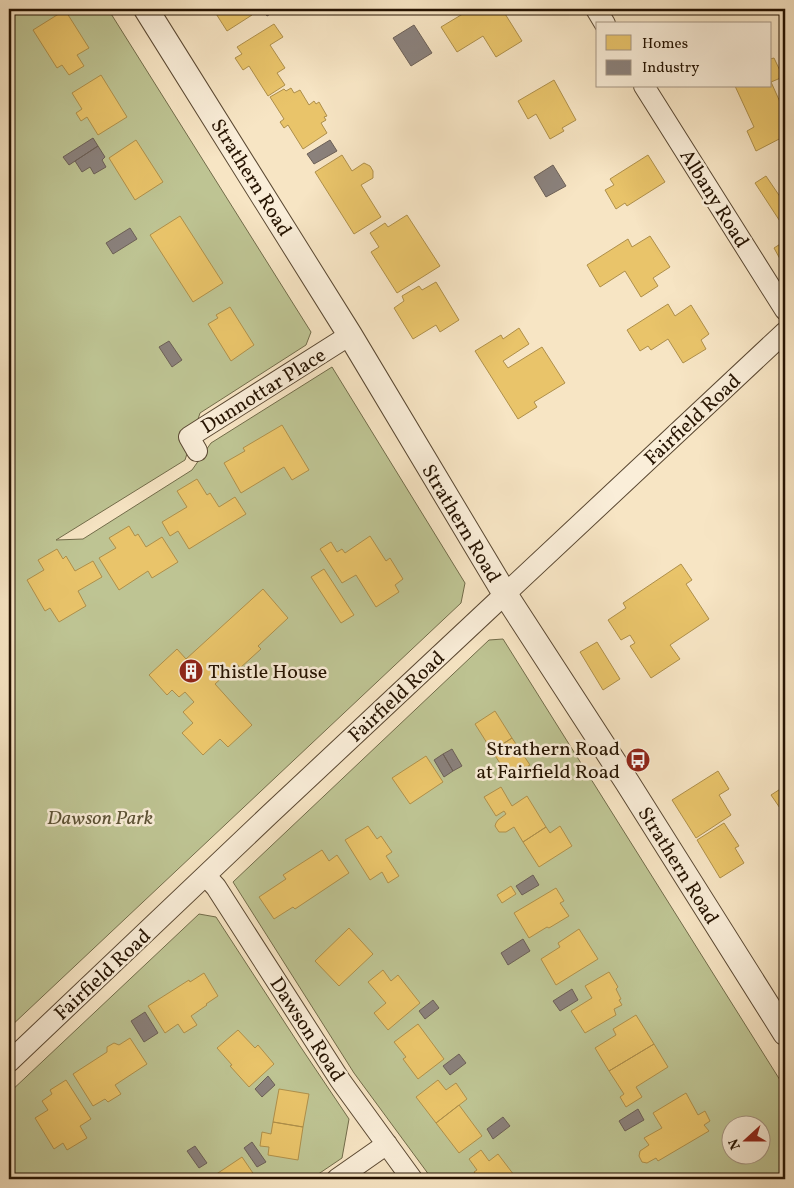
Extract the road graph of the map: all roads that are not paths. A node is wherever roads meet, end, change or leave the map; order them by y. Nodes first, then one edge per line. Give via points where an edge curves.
1 (146, 9) edge
2 (596, 9) edge
3 (604, 22) edge
4 (645, 88) edge
5 (785, 310) edge
6 (785, 332) edge
7 (350, 335) junction
8 (197, 451) dead end
9 (505, 594) junction
10 (206, 876) junction
11 (785, 1033) edge
12 (9, 1062) edge
13 (387, 1144) junction
14 (337, 1179) edge
15 (412, 1179) edge

1 - 7 street, Strathern Road
2 - 3 street
4 - 5 street, Albany Road
6 - 9 street, Fairfield Road
7 - 8 street, Dunnottar Place via 189,437
7 - 9 street, Strathern Road
9 - 10 street, Fairfield Road
9 - 11 street, Strathern Road via 633,790
10 - 12 street, Fairfield Road
10 - 13 street, Dawson Road via 340,1080
13 - 14 street
13 - 15 street, Dawson Road

